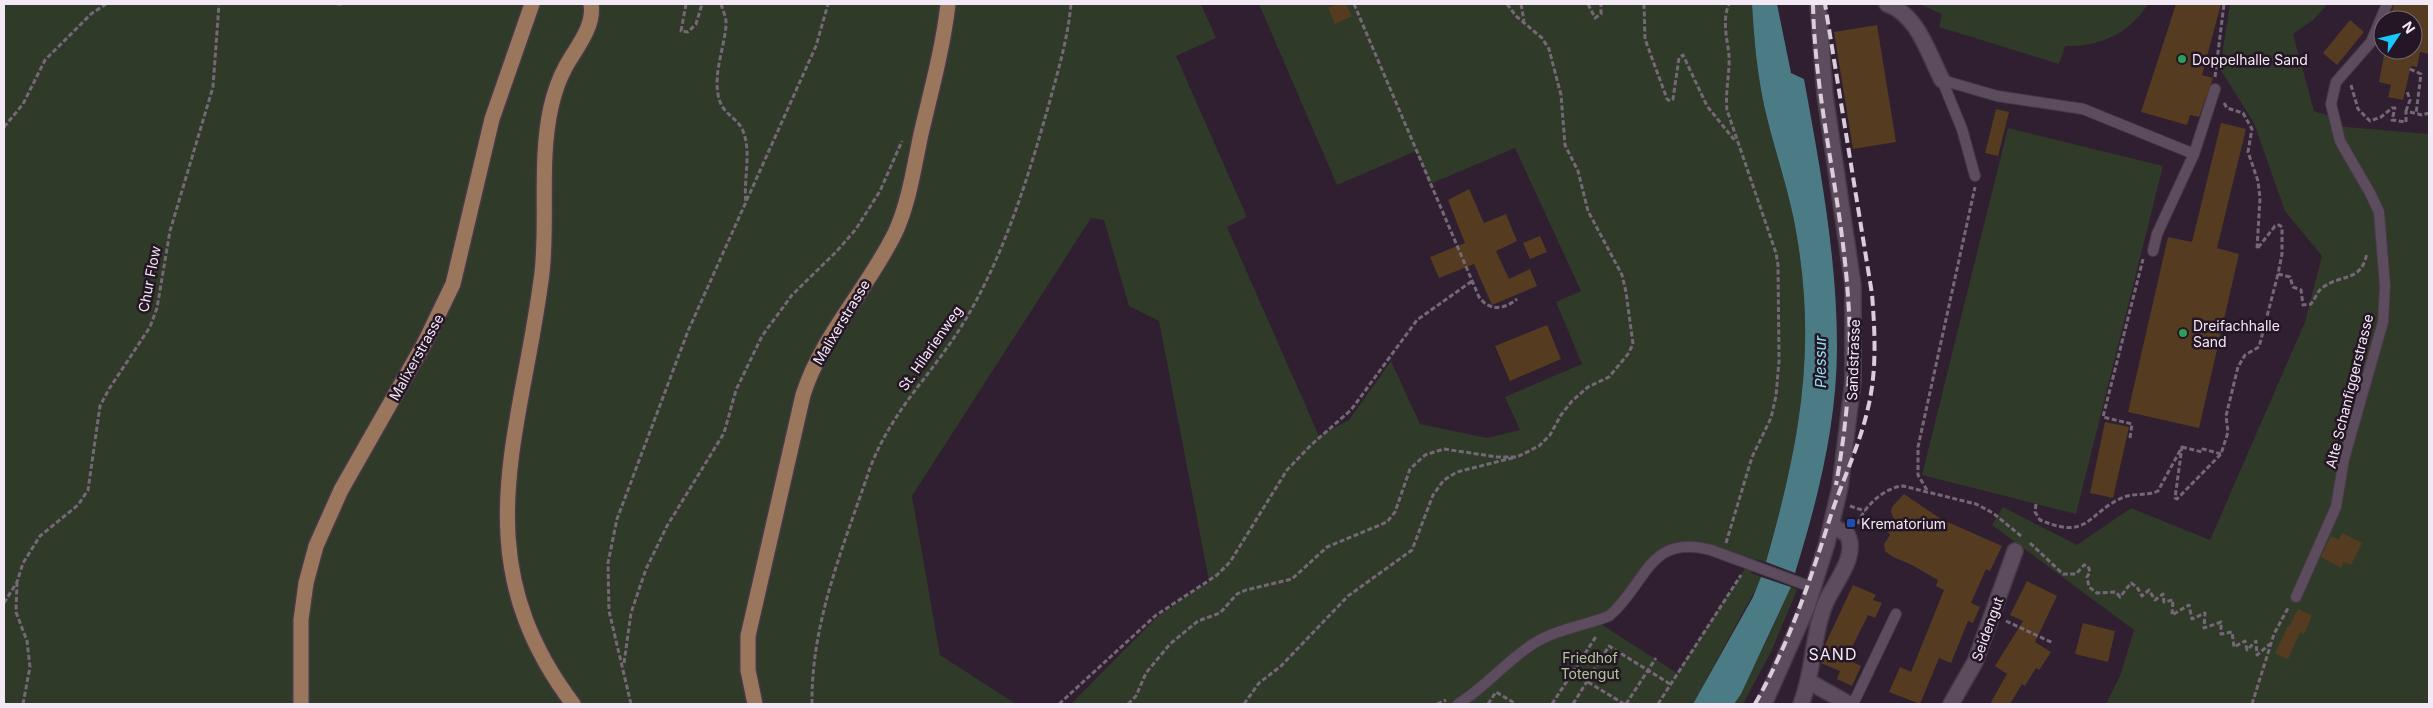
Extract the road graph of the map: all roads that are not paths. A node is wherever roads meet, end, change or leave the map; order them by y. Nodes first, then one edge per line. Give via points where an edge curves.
1 (532, 4) edge
2 (591, 4) edge
3 (948, 4) edge
4 (1818, 4) edge
5 (1887, 4) edge
6 (2387, 4) edge
7 (1942, 80) junction
8 (2215, 89) road end
9 (2194, 154) junction
10 (1975, 176) road end
11 (2153, 251) road end
12 (1832, 526) junction
13 (2015, 551) dead end
14 (1807, 585) junction
15 (2296, 597) road end
16 (1896, 614) dead end
17 (1808, 681) junction
18 (301, 704) edge
19 (573, 704) edge
20 (755, 704) edge
21 (1458, 704) edge
22 (1764, 704) edge
23 (1801, 704) edge
24 (1851, 704) edge
25 (1951, 704) edge

1 - 18 main road, Malixerstrasse via 492,119 453,284 424,344 341,490 316,546 300,620
2 - 19 main road via 590,24 559,82 548,124 542,272 513,436 506,498 510,556 520,604 545,662
3 - 20 main road, Malixerstrasse via 902,217 888,246 825,344 803,396 748,636 748,670
4 - 12 street, Sandstrasse via 1822,67 1850,254 1855,320 1849,428
5 - 7 street via 1910,18
6 - 15 lane, Alte Schanfiggerstrasse via 2374,37 2336,82 2331,110 2340,141 2378,212 2385,286 2384,314 2344,459 2336,507
7 - 9 lane via 1998,96 2083,109
7 - 10 lane via 1962,129
8 - 9 lane
9 - 11 lane via 2157,234
12 - 14 street, Sandstrasse
12 - 17 street via 1842,529 1849,537 1851,552 1820,618
13 - 25 street, Seidengut via 1972,669
14 - 21 lane via 1694,546 1666,550 1618,608 1601,619 1539,640 1479,691
14 - 22 street, Sandstrasse
16 - 24 lane
17 - 23 street
17 - 24 street

